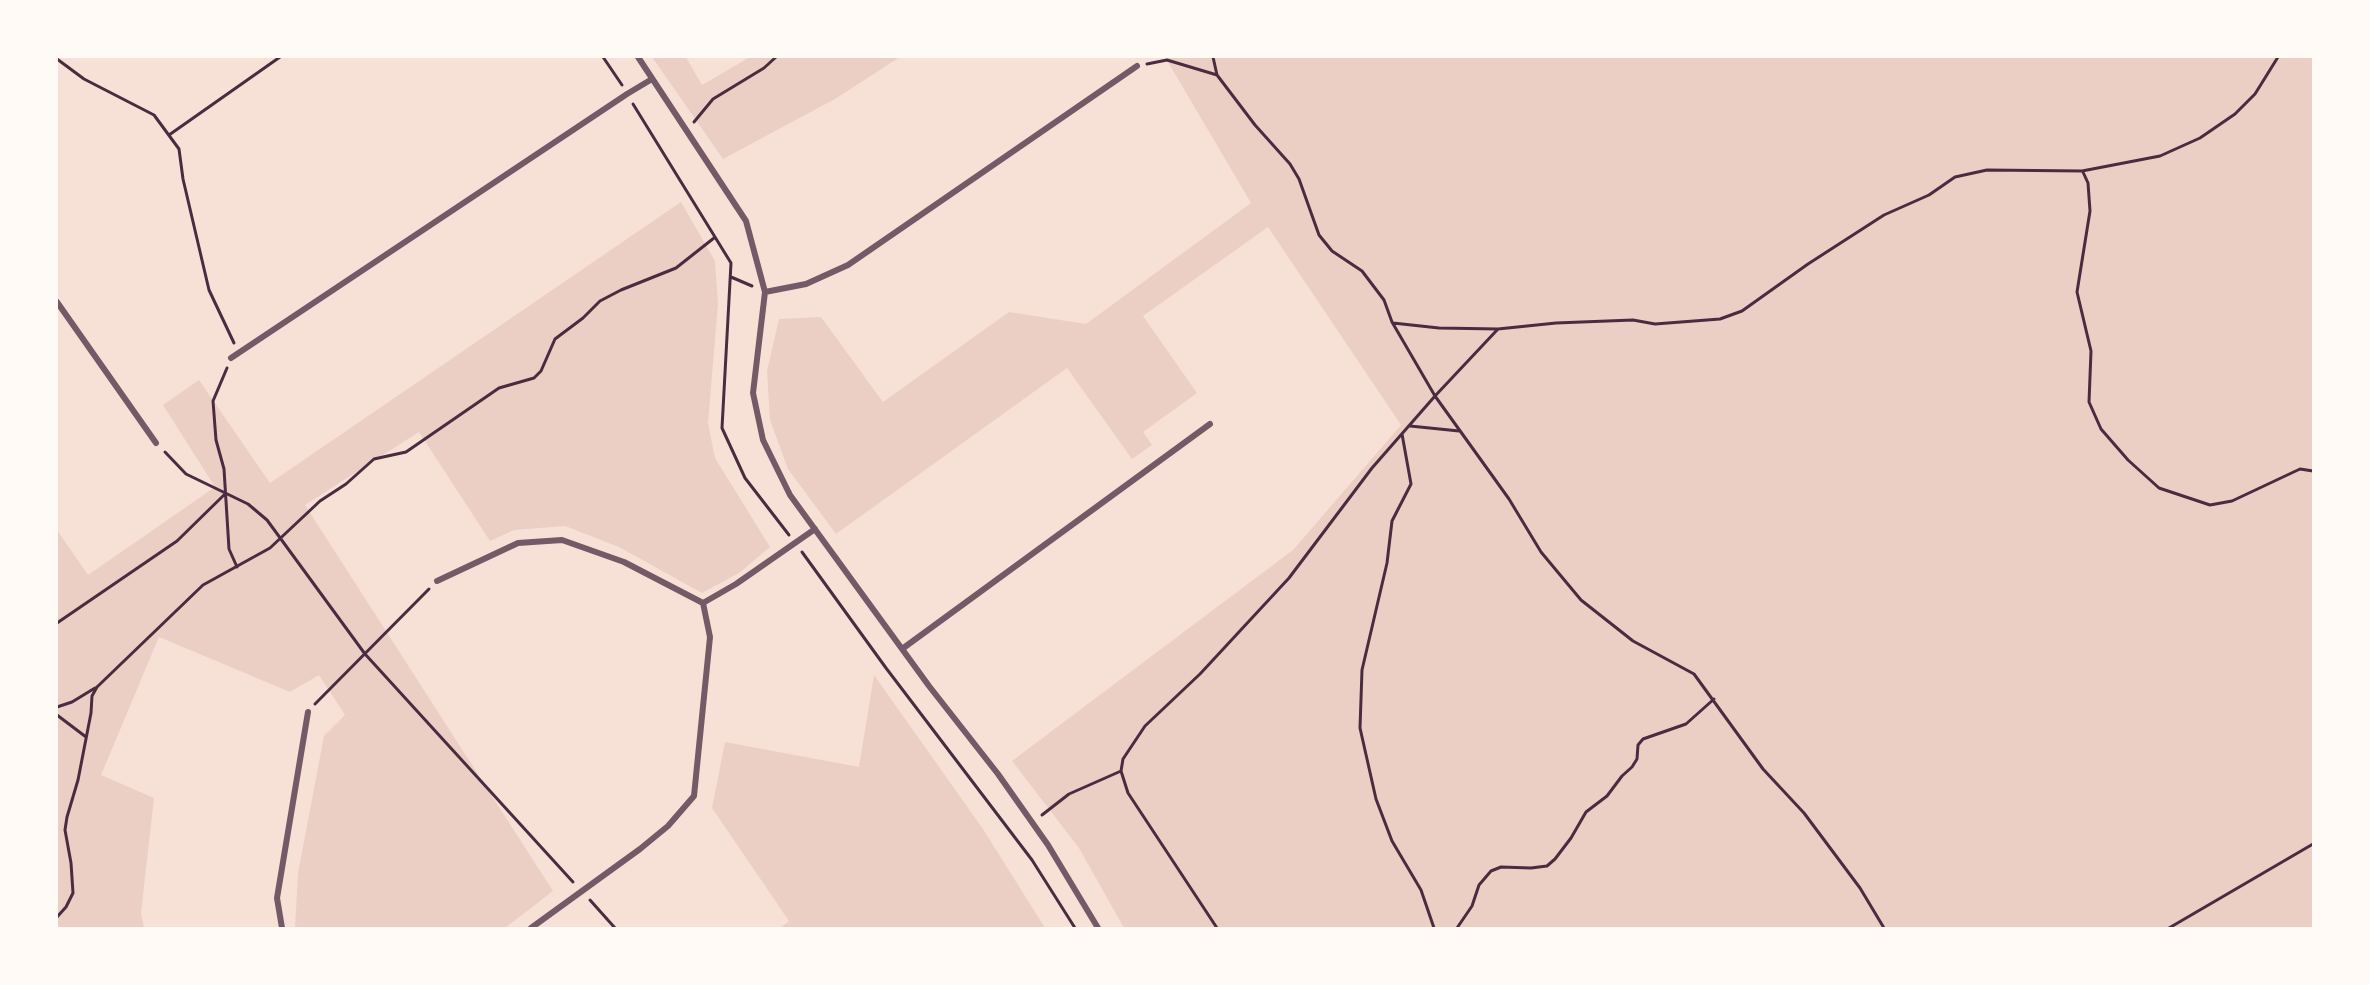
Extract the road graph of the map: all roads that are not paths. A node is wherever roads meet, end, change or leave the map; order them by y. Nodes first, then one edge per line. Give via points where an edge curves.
1 (638, 57) edge
2 (1137, 66) road end
3 (652, 79) junction
4 (765, 292) junction
5 (57, 302) edge
6 (231, 358) road end
7 (1210, 424) dead end
8 (156, 443) road end
9 (815, 529) junction
10 (437, 581) road end
11 (703, 603) junction
12 (902, 649) junction
13 (308, 712) road end
14 (282, 928) edge
15 (531, 928) edge
16 (1098, 928) edge

1 - 3 street
2 - 4 street via 848,265 806,284
3 - 4 street via 746,221
3 - 6 street
4 - 9 street via 753,393 763,440 790,495
5 - 8 street
7 - 12 street
9 - 11 street
9 - 12 street
10 - 11 street via 518,543 562,540 624,562
11 - 15 street via 710,637 694,796 668,826 640,849
12 - 16 street via 1048,845
13 - 14 street via 277,898

